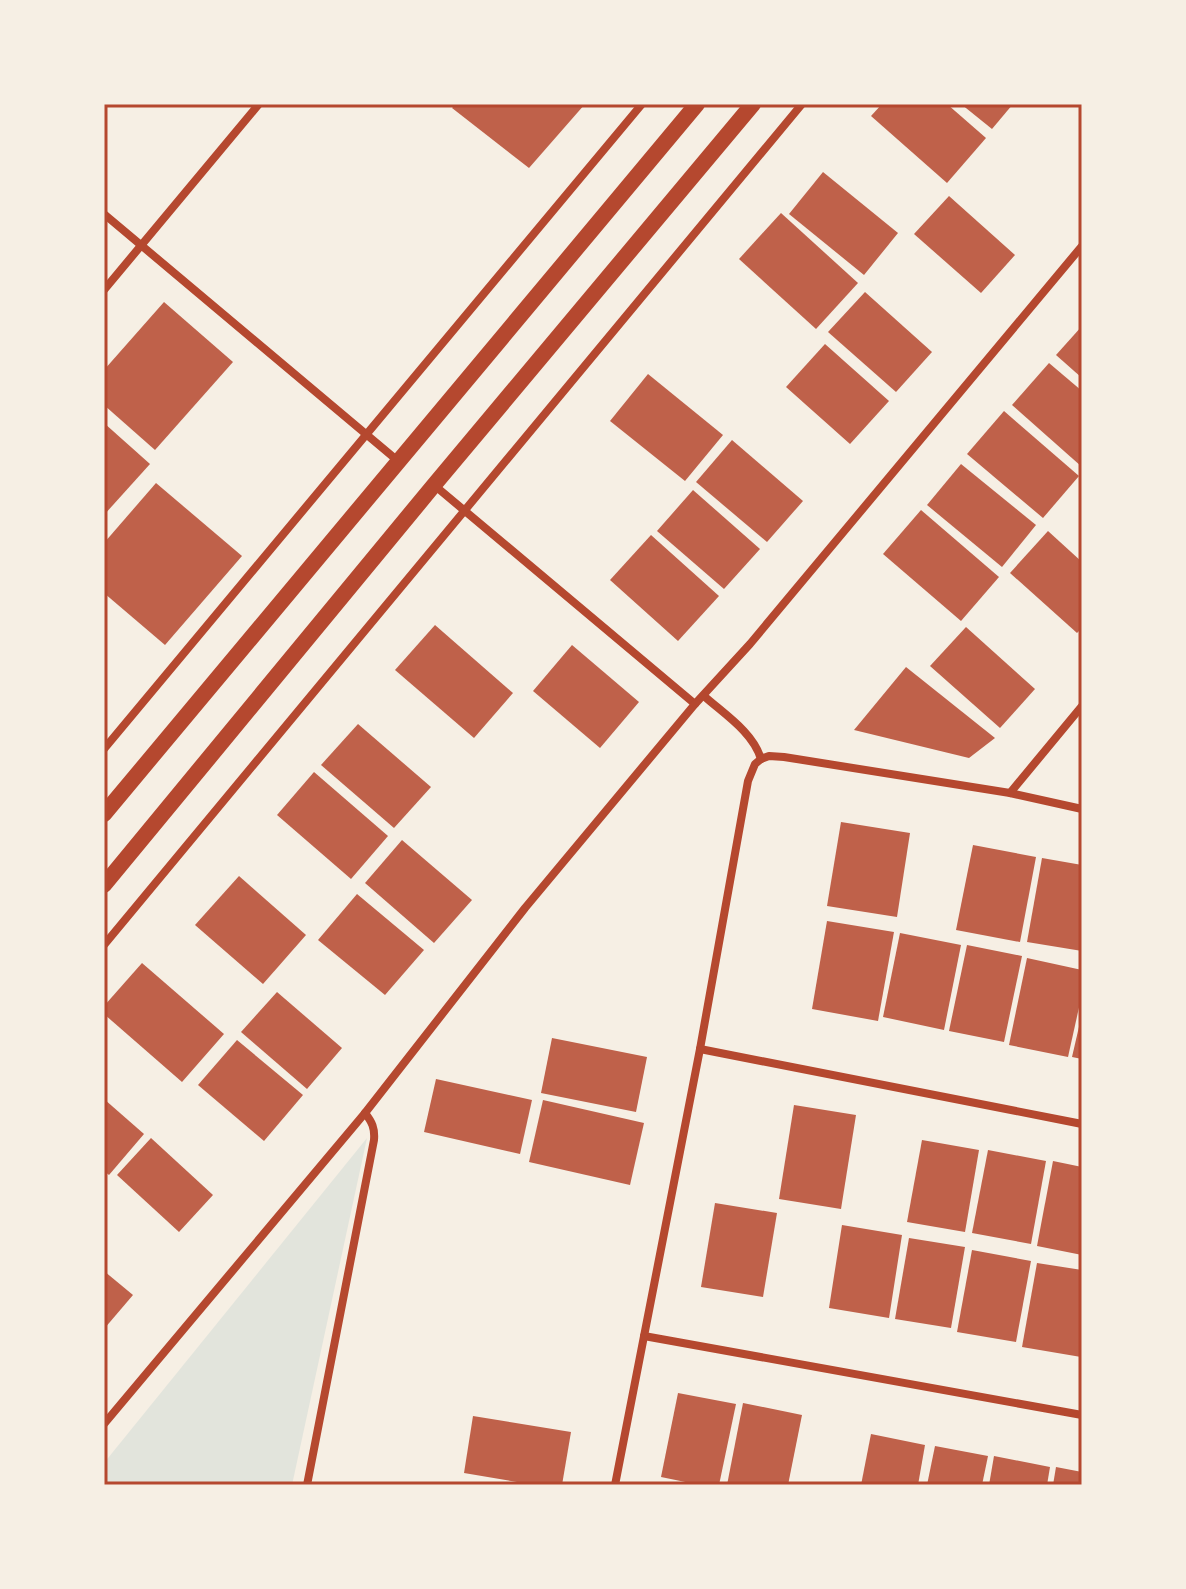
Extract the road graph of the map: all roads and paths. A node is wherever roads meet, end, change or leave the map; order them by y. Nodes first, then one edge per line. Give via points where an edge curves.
1 (259, 104) edge
2 (642, 104) edge
3 (697, 104) edge
4 (753, 104) edge
5 (802, 104) edge
6 (104, 214) edge
7 (141, 245) junction
8 (1082, 246) edge
9 (104, 290) edge
10 (367, 435) junction
11 (398, 461) junction
12 (434, 485) junction
13 (464, 511) junction
14 (704, 696) junction
15 (695, 704) junction
16 (1082, 706) edge
17 (104, 749) edge
18 (761, 759) junction
19 (1010, 793) junction
20 (1082, 809) edge
21 (104, 814) edge
22 (104, 885) edge
23 (104, 945) edge
24 (700, 1049) junction
25 (365, 1113) junction
26 (1082, 1124) edge
27 (644, 1336) junction
28 (1082, 1415) edge
29 (104, 1424) edge
30 (307, 1485) edge
31 (615, 1485) edge

1 - 7 street
2 - 10 street
3 - 11 main road
4 - 12 main road
5 - 13 street
6 - 7 street
7 - 9 street
7 - 10 street
8 - 14 street
10 - 11 street
10 - 17 street
11 - 21 main road
12 - 13 street
12 - 22 main road
13 - 15 street
13 - 23 street
14 - 15 street
14 - 18 street via 748,735
15 - 25 street via 525,908
16 - 19 street
18 - 19 street via 784,757
18 - 24 street via 748,781
19 - 20 street
24 - 26 street
24 - 27 street
25 - 29 street
25 - 30 street via 374,1140
27 - 28 street
27 - 31 street

